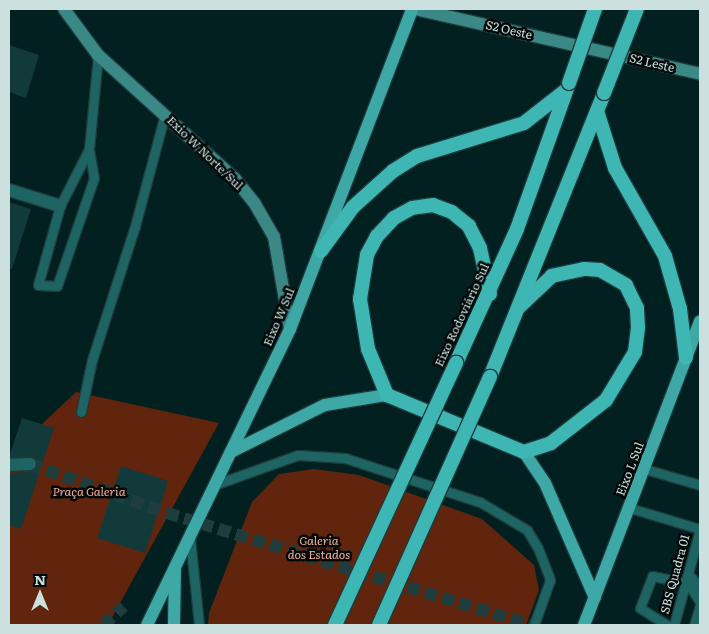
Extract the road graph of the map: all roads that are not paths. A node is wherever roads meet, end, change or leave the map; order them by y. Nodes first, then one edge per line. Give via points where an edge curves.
1 (64, 9) edge
2 (414, 9) edge
3 (596, 9) edge
4 (637, 9) edge
5 (603, 52) joint
6 (98, 55) junction
7 (700, 74) edge
8 (567, 87) junction
9 (597, 111) junction
10 (165, 114) junction
11 (89, 149) junction
12 (9, 190) edge
13 (60, 206) junction
14 (321, 251) junction
15 (490, 294) junction
16 (520, 307) junction
17 (700, 322) edge
18 (290, 329) junction
19 (686, 358) junction
20 (387, 394) junction
21 (81, 412) dead end
22 (231, 452) junction
23 (524, 452) junction
24 (30, 464) tunnel mouth
25 (9, 465) edge
26 (645, 469) junction
27 (214, 485) junction
28 (700, 485) edge
29 (630, 508) junction
30 (700, 529) edge
31 (190, 535) junction
32 (176, 565) junction
33 (689, 579) junction
34 (700, 587) edge
35 (595, 598) junction
36 (700, 604) edge
37 (147, 625) edge
38 (174, 625) edge
39 (199, 625) edge
40 (335, 625) edge
41 (379, 625) edge
42 (534, 625) edge
43 (584, 625) edge
44 (667, 625) edge
45 (674, 625) edge
46 (694, 625) edge

1 - 6 main road, Exio W Norte/Sul
2 - 5 main road, S2 Oeste
2 - 14 main road, Eixo W Sul
3 - 8 highway, Eixo Rodoviário Sul, bridge
4 - 9 highway, bridge
5 - 7 main road, S2 Leste
6 - 10 main road, Exio W Norte/Sul
6 - 11 lane
8 - 14 highway via 524,122 417,156 393,171 352,207
8 - 15 highway, Eixo Rodoviário Sul
9 - 16 highway
9 - 19 highway via 615,168 665,256 680,309
10 - 18 main road, Exio W Norte/Sul via 235,179 255,204 274,237
10 - 21 lane via 135,226 92,360
11 - 13 lane
11 - 13 lane via 94,178 57,286 38,285
12 - 13 street
14 - 18 main road, Eixo W Sul
15 - 20 highway via 480,248 469,226 452,212 433,205 412,208 394,218 376,236 367,255 360,299 368,350
15 - 40 highway, Eixo Rodoviário Sul, bridge
16 - 23 highway via 552,276 584,269 600,270 626,285 637,308 638,328 635,352 606,400 551,444
16 - 41 highway, bridge
17 - 19 main road, Eixo L Sul
18 - 22 main road, Eixo W Sul
19 - 26 main road, Eixo L Sul
20 - 22 main road via 325,405
20 - 23 highway
22 - 27 main road, Eixo W Sul
23 - 35 main road via 545,483
24 - 25 street
26 - 28 lane
26 - 29 main road, Eixo L Sul
27 - 31 main road, Eixo W Sul
27 - 42 lane via 298,455 345,458 480,502 528,530 538,548 550,580
29 - 30 lane
29 - 35 main road, Eixo L Sul
30 - 33 lane, SBS Quadra 01
31 - 32 main road, Eixo W Sul
31 - 39 lane
32 - 37 main road, Eixo W Sul
32 - 38 main road
33 - 34 lane
33 - 36 lane
33 - 44 lane via 652,576 640,608
33 - 45 lane, SBS Quadra 01
35 - 43 main road, Eixo L Sul
36 - 46 lane

